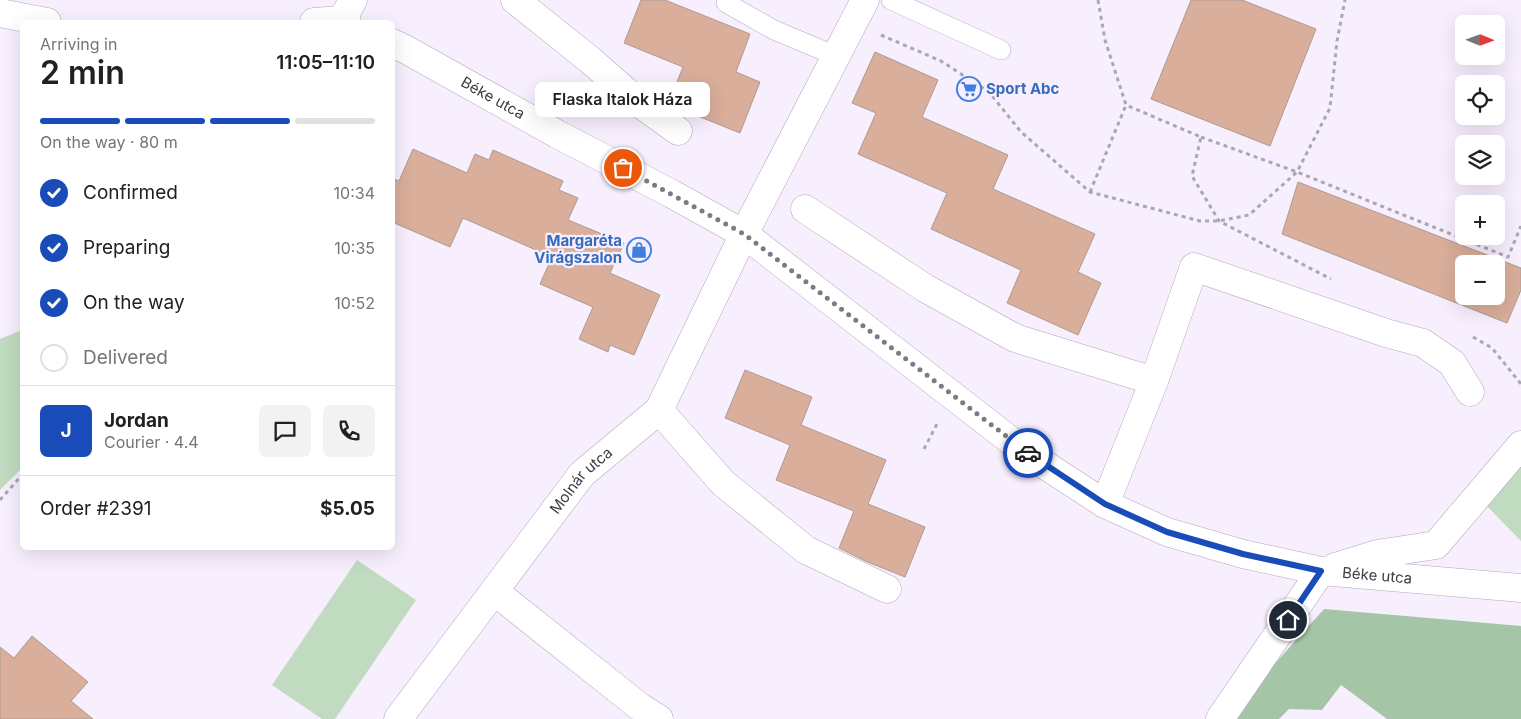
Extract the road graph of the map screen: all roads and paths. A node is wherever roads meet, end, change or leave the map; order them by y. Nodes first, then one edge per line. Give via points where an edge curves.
1 (515, 0) edge
2 (865, 0) edge
3 (890, 0) edge
4 (1098, 0) edge
5 (1345, 0) edge
6 (726, 4) dead end
7 (0, 12) edge
8 (347, 14) edge
9 (38, 20) edge
10 (322, 20) edge
11 (853, 24) junction
12 (395, 44) edge
13 (1002, 50) dead end
14 (836, 56) junction
15 (1126, 105) junction
16 (678, 130) dead end
17 (1201, 137) junction
18 (1297, 172) junction
19 (1090, 192) junction
20 (805, 209) dead end
21 (1219, 221) junction
22 (1521, 226) edge
23 (744, 234) junction
24 (1332, 280) dead end
25 (1468, 334) dead end
26 (1154, 381) junction
27 (1521, 384) edge
28 (1470, 392) dead end
29 (659, 410) junction
30 (1521, 445) edge
31 (20, 477) edge
32 (0, 500) edge
33 (1105, 504) junction
34 (1321, 571) junction
35 (1521, 588) edge
36 (887, 589) dead end
37 (494, 591) junction
38 (644, 715) edge
39 (398, 719) edge
40 (1220, 719) edge

1 - 16 street via 639,103
2 - 11 street, Molnár utca
3 - 13 lane
4 - 15 path via 1105,40
5 - 18 path via 1336,41 1330,108
6 - 14 lane via 774,30
7 - 9 street
8 - 10 street
11 - 14 street, Molnár utca
11 - 19 path via 941,60 989,92 1021,132
12 - 23 street, Béke utca
14 - 23 street, Molnár utca
15 - 17 path
15 - 19 path
17 - 18 path
17 - 21 path via 1192,176
18 - 21 path via 1249,215
18 - 22 path via 1508,257
19 - 21 path via 1200,221
20 - 26 street via 925,288 1015,338
21 - 24 path
23 - 29 street, Molnár utca
23 - 33 street, Béke utca via 1028,454
25 - 27 path via 1492,348
26 - 28 street via 1194,267 1423,343 1452,363
26 - 33 street
29 - 36 street via 724,483 806,550
29 - 37 street, Molnár utca via 582,474
30 - 34 street via 1436,545 1377,554
31 - 32 path
33 - 34 street, Béke utca via 1167,532 1243,554
34 - 35 street, Béke utca
34 - 40 street
37 - 38 street
37 - 39 street, Molnár utca

